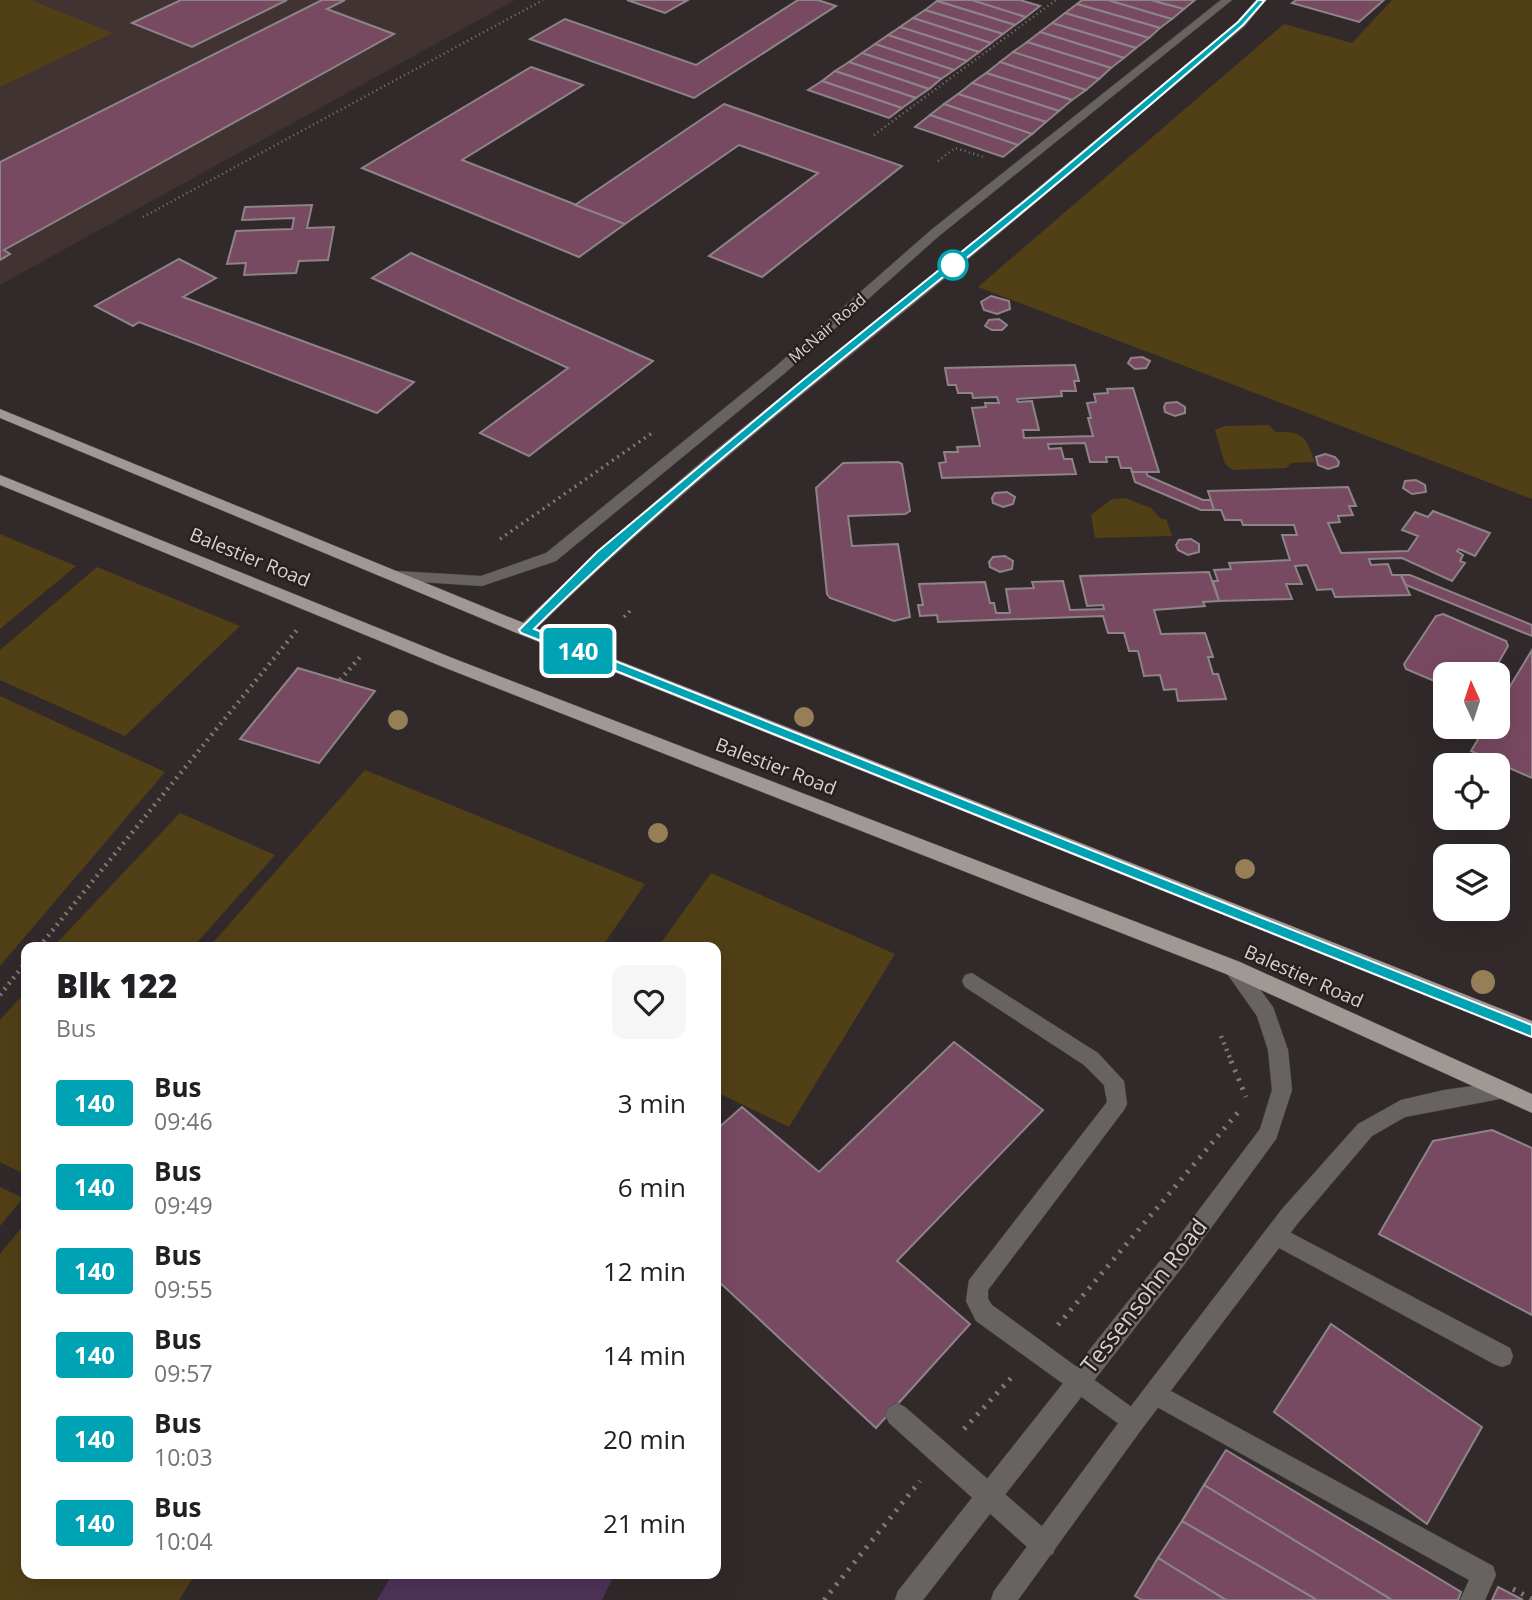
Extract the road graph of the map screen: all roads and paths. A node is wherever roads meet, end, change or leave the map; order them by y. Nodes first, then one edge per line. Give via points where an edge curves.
1 (543, 0) edge
2 (1056, 0) edge
3 (1227, 0) edge
4 (1261, 0) edge
5 (874, 135) dead end
6 (990, 159) dead end
7 (938, 161) dead end
8 (143, 217) dead end
9 (0, 413) edge
10 (0, 480) edge
11 (397, 576) junction
12 (631, 610) dead end
13 (624, 617) dead end
14 (300, 627) dead end
15 (525, 630) junction
16 (361, 657) dead end
17 (340, 680) dead end
18 (43, 942) edge
19 (21, 968) edge
20 (1233, 968) junction
21 (972, 981) dead end
22 (0, 995) edge
23 (1532, 1030) edge
24 (1503, 1091) junction
25 (1532, 1104) edge
26 (1276, 1235) junction
27 (1502, 1356) dead end
28 (1078, 1381) junction
29 (1156, 1394) junction
30 (897, 1415) dead end
31 (1133, 1422) junction
32 (989, 1496) junction
33 (1044, 1545) junction
34 (907, 1600) edge
35 (1003, 1600) edge
36 (1472, 1600) edge

1 - 8 path
2 - 5 path
3 - 11 street, McNair Road via 935,233 780,370 551,557 482,581
4 - 15 street, McNair Road via 1241,24 1036,197 601,555
6 - 7 path via 955,148
9 - 11 main road, Balestier Road
10 - 20 main road, Balestier Road via 449,663
11 - 15 main road, Balestier Road
12 - 13 path
14 - 18 path
15 - 23 main road, Balestier Road
16 - 17 path
19 - 22 path
20 - 24 main road, Balestier Road
20 - 28 street, Tessensohn Road via 1266,1013 1278,1050 1282,1090 1269,1133
21 - 28 street via 1091,1059 1114,1081 1117,1104 977,1287 977,1301 984,1313
24 - 25 main road, Balestier Road
24 - 26 street via 1401,1108 1365,1130
26 - 27 street
26 - 29 street
28 - 31 street
28 - 32 street, Tessensohn Road
29 - 31 street
29 - 36 street via 1484,1575
30 - 32 street
31 - 33 street
32 - 33 street
32 - 34 street, Tessensohn Road
33 - 35 street

